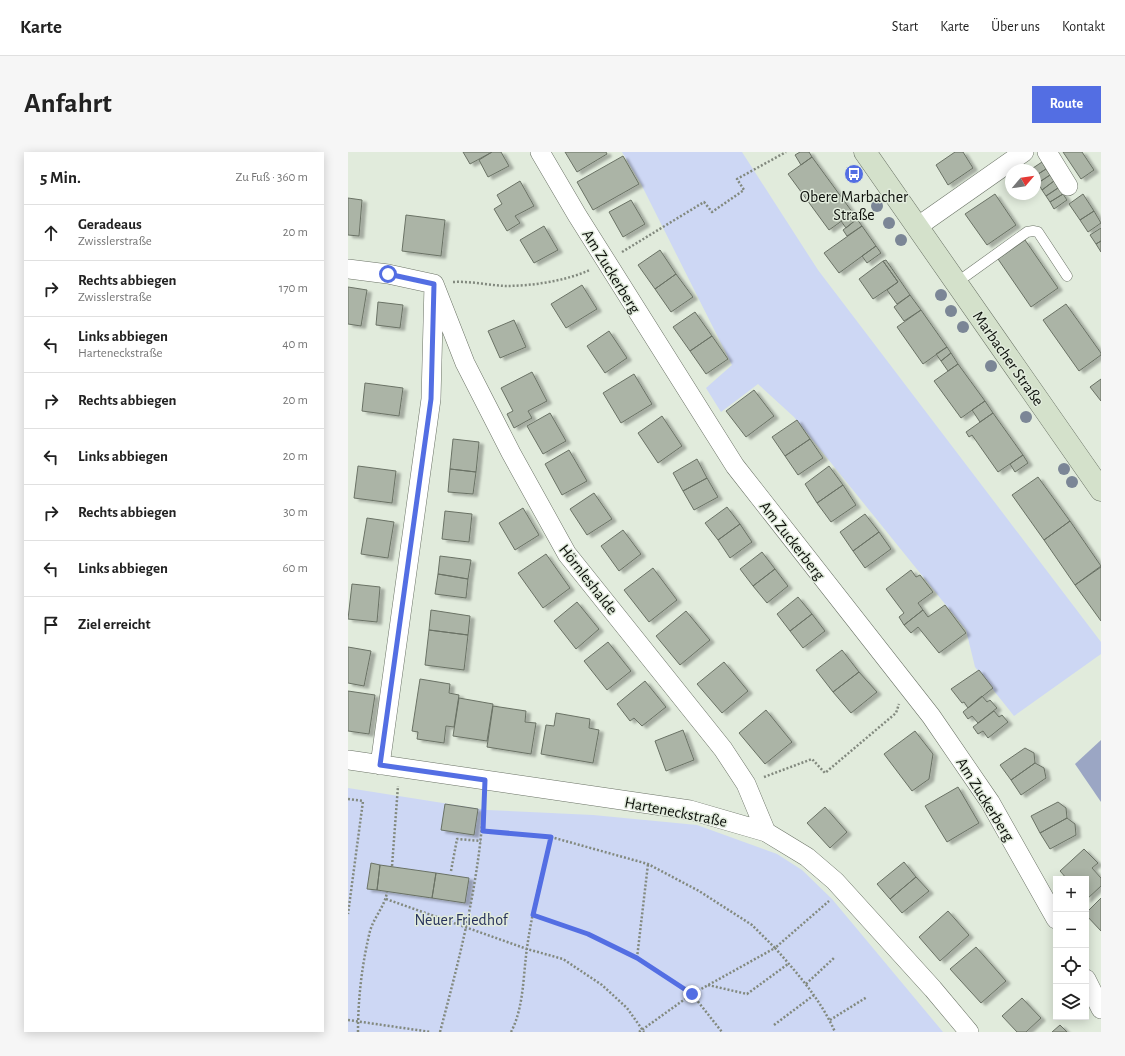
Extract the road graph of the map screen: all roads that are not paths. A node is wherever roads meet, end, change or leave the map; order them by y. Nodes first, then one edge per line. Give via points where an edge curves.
1 (540, 152) edge
2 (865, 152) edge
3 (1024, 152) edge
4 (1046, 152) edge
5 (1068, 186) dead end
6 (917, 227) junction
7 (348, 269) edge
8 (1067, 276) dead end
9 (956, 283) junction
10 (434, 284) junction
11 (1099, 483) edge
12 (348, 760) edge
13 (380, 765) junction
14 (766, 832) junction
15 (1053, 914) edge
16 (1088, 984) edge
17 (1101, 1009) edge
18 (969, 1032) edge

1 - 15 street, Am Zuckerberg via 735,466 931,716 990,802
2 - 6 main road, Marbacher Straße
3 - 6 street
4 - 5 street
6 - 9 main road, Marbacher Straße
7 - 10 street
8 - 9 lane via 1038,232 1033,231 1027,232
9 - 11 main road, Marbacher Straße
10 - 13 street via 431,399
10 - 14 street, Hörnleshalde via 465,363 566,554 723,749 746,784
12 - 13 street, Harteneckstraße
13 - 14 street, Harteneckstraße via 690,810
14 - 18 street, Harteneckstraße via 807,857 835,881
16 - 17 street

